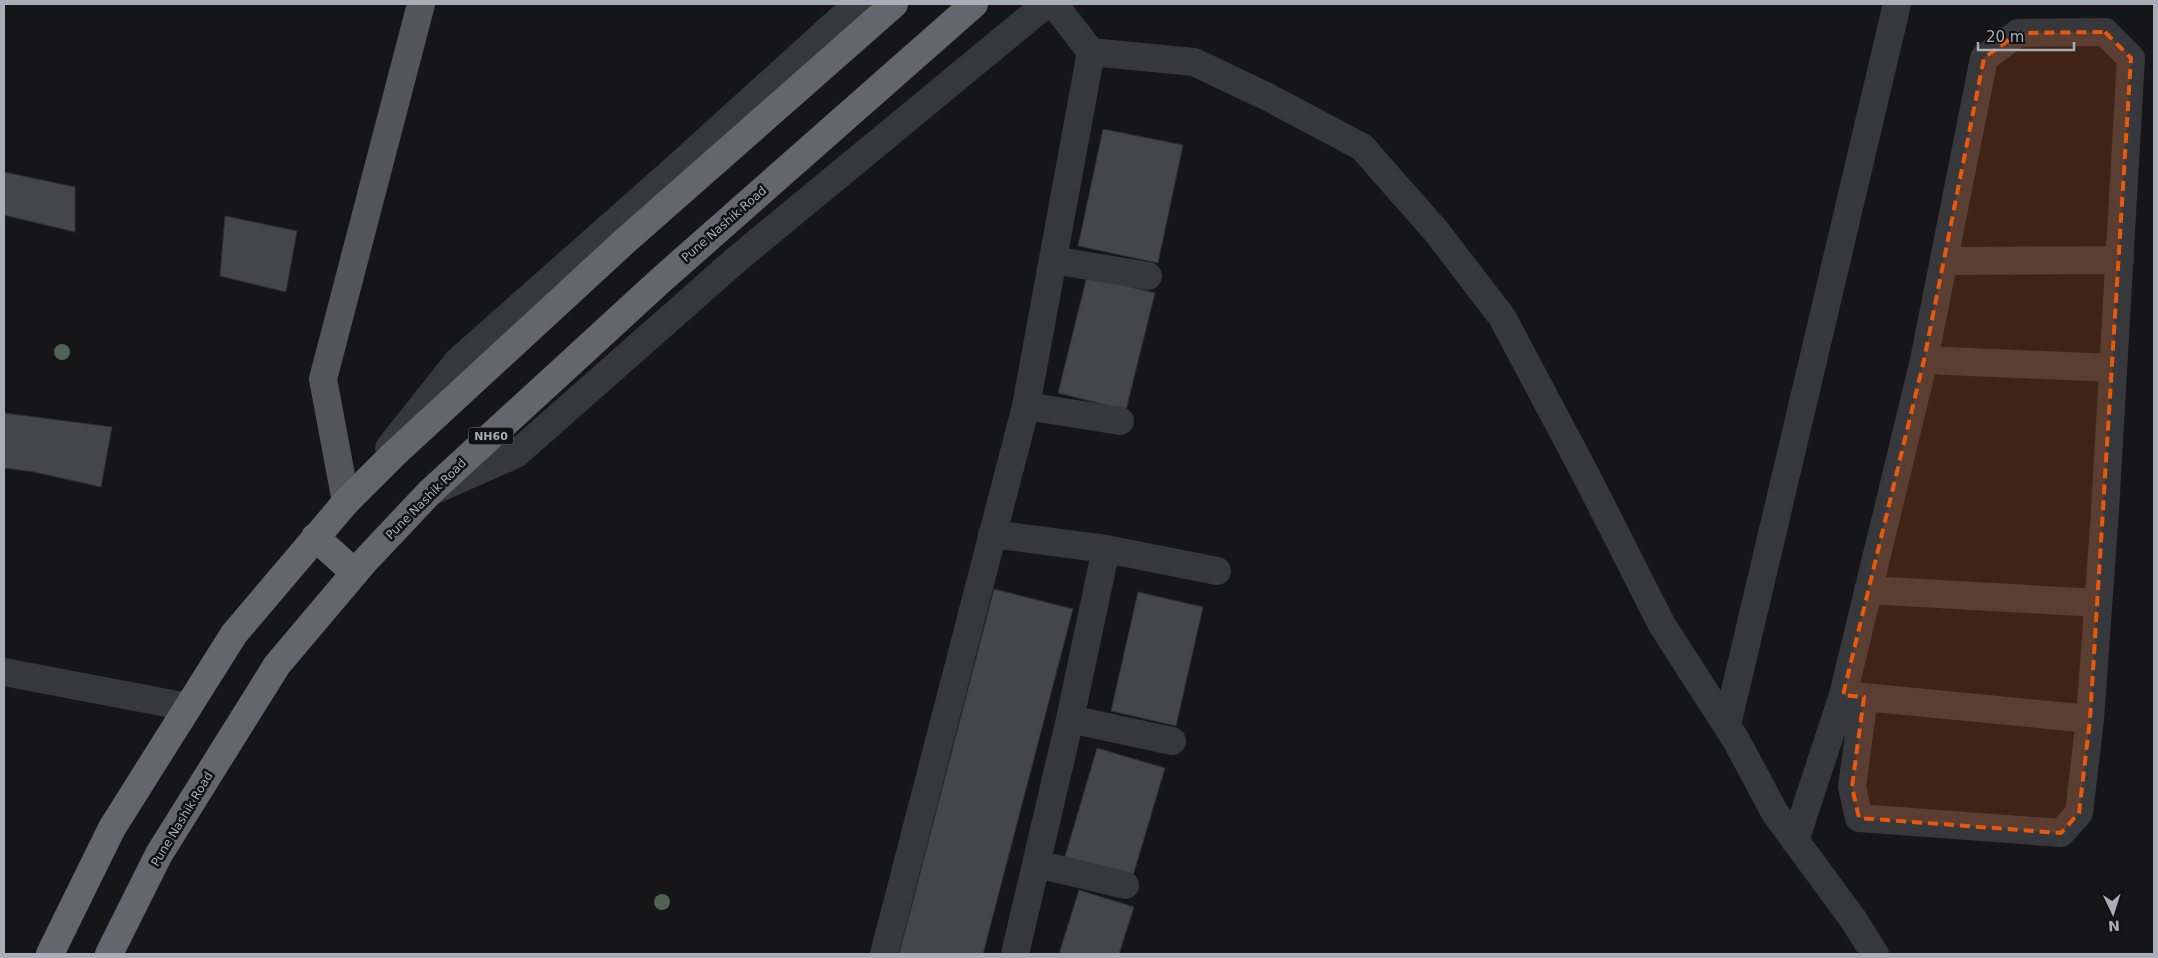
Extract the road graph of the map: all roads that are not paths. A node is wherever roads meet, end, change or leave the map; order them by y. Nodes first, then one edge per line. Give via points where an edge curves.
1 (421, 4) edge
2 (857, 4) edge
3 (894, 4) edge
4 (974, 4) edge
5 (1046, 4) edge
6 (1054, 4) edge
7 (1897, 4) edge
8 (1091, 52) junction
9 (1053, 260) junction
10 (2120, 260) junction
11 (1944, 261) junction
12 (1148, 276) dead end
13 (1924, 360) junction
14 (2113, 368) junction
15 (1026, 406) junction
16 (1120, 421) dead end
17 (430, 492) junction
18 (346, 502) junction
19 (992, 534) junction
20 (315, 537) junction
21 (1106, 549) junction
22 (1217, 571) dead end
23 (355, 573) junction
24 (1868, 590) junction
25 (2098, 603) junction
26 (4, 672) edge
27 (1853, 696) junction
28 (188, 707) junction
29 (1070, 719) junction
30 (2090, 719) junction
31 (1727, 725) junction
32 (1172, 741) dead end
33 (1795, 840) junction
34 (1036, 864) junction
35 (1125, 885) dead end
36 (50, 954) edge
37 (109, 954) edge
38 (884, 954) edge
39 (1016, 954) edge
40 (1875, 954) edge

1 - 18 main road via 323,379
2 - 18 street via 458,361
3 - 18 highway via 625,241
4 - 17 highway, Pune Nashik Road / NH60 via 668,273
5 - 17 street via 737,259 516,454
6 - 8 street
7 - 31 street
8 - 9 street
8 - 31 street via 1194,62 1362,147 1436,232 1502,317 1662,625
9 - 12 street
9 - 15 street
10 - 11 street
10 - 11 street via 2131,58 2105,32 2018,32 1984,58
10 - 14 street
11 - 13 street
13 - 14 street
13 - 24 street
14 - 25 street
15 - 16 street
15 - 19 street
17 - 23 highway, Pune Nashik Road / NH60
18 - 20 highway
19 - 21 street
19 - 38 street
20 - 23 highway
20 - 28 highway via 234,634
21 - 22 street
21 - 29 street
23 - 37 highway, Pune Nashik Road / NH60 via 277,665 159,854
24 - 25 street
24 - 27 street
25 - 30 street
26 - 28 street
27 - 30 street
27 - 30 street via 1852,787 1859,818 2061,833 2078,813
27 - 33 street
28 - 36 highway via 112,828
29 - 32 street
29 - 34 street
31 - 33 street via 1774,813
33 - 40 street
34 - 35 street
34 - 39 street

